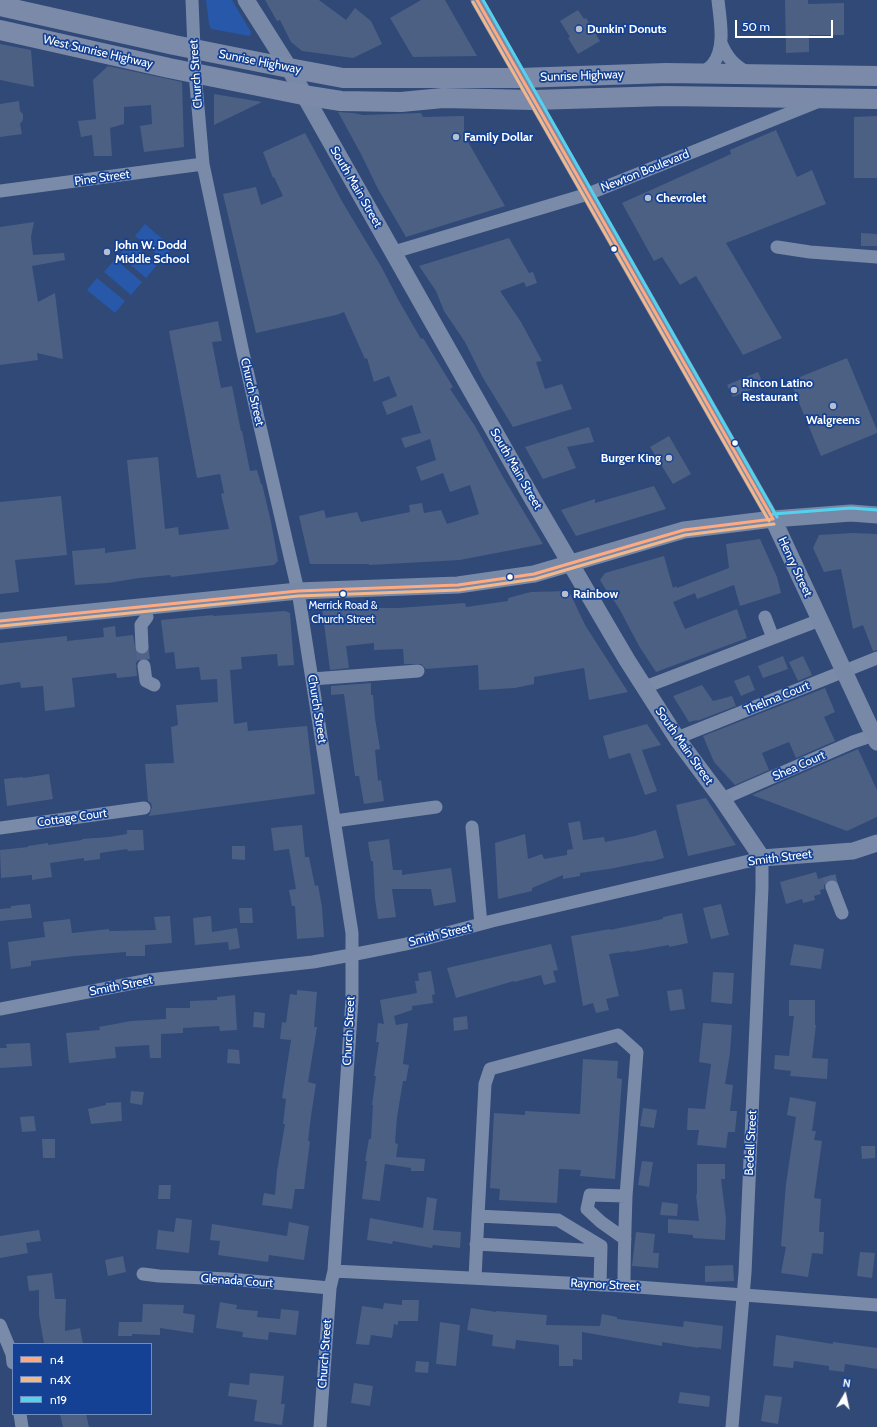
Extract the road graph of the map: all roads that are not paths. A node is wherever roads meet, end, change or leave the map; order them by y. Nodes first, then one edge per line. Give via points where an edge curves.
1 (192, 0) edge
2 (246, 0) edge
3 (477, 0) edge
4 (718, 0) edge
5 (0, 6) edge
6 (0, 30) edge
7 (721, 43) junction
8 (194, 49) junction
9 (289, 68) junction
10 (196, 73) junction
11 (701, 74) junction
12 (750, 75) junction
13 (877, 76) edge
14 (520, 78) junction
15 (303, 95) junction
16 (823, 99) junction
17 (877, 99) edge
18 (533, 100) junction
19 (203, 164) junction
20 (0, 191) edge
21 (588, 194) junction
22 (778, 247) dead end
23 (394, 252) junction
24 (877, 256) edge
25 (877, 515) edge
26 (773, 519) junction
27 (570, 563) junction
28 (298, 591) junction
29 (147, 617) dead end
30 (765, 617) dead end
31 (820, 620) junction
32 (0, 621) edge
33 (773, 638) junction
34 (142, 647) tunnel mouth
35 (877, 658) edge
36 (144, 666) tunnel mouth
37 (418, 671) dead end
38 (844, 672) junction
39 (312, 678) junction
40 (154, 685) dead end
41 (645, 687) junction
42 (677, 738) junction
43 (876, 738) edge
44 (722, 799) junction
45 (436, 807) dead end
46 (144, 808) dead end
47 (335, 821) junction
48 (472, 827) dead end
49 (0, 828) edge
50 (877, 843) edge
51 (762, 858) junction
52 (832, 887) tunnel mouth
53 (842, 913) dead end
54 (481, 924) junction
55 (351, 955) junction
56 (0, 1010) edge
57 (626, 1196) junction
58 (478, 1216) junction
59 (625, 1239) junction
60 (476, 1244) junction
61 (601, 1251) junction
62 (334, 1271) junction
63 (143, 1274) dead end
64 (475, 1278) junction
65 (600, 1285) junction
66 (624, 1286) junction
67 (330, 1288) junction
68 (744, 1296) junction
69 (877, 1305) edge
70 (0, 1325) edge
71 (12, 1354) edge
72 (20, 1415) edge
73 (22, 1427) edge
74 (320, 1427) edge
75 (732, 1427) edge

1 - 8 street, Church Street
2 - 9 main road, South Main Street
3 - 14 street, Henry Street
4 - 7 street
5 - 8 highway, West Sunrise Highway
6 - 10 highway, West Sunrise Highway
7 - 11 street via 713,65
7 - 12 street via 736,66
8 - 9 highway, Sunrise Highway
8 - 10 street, Church Street
9 - 14 highway, Sunrise Highway via 343,78
9 - 15 main road, South Main Street
10 - 15 highway, Sunrise Highway
10 - 19 street, Church Street
11 - 12 highway, Sunrise Highway
11 - 14 highway, Sunrise Highway
12 - 13 highway, Sunrise Highway
14 - 18 street, Henry Street
15 - 18 highway, Sunrise Highway via 341,101 401,102 444,98
15 - 23 main road, South Main Street
16 - 17 highway, Sunrise Highway
16 - 18 highway, Sunrise Highway via 666,96
16 - 21 street, Newton Boulevard
18 - 21 street, Henry Street
19 - 20 street, Pine Street
19 - 28 street, Church Street via 243,353
21 - 23 street, Newton Boulevard
21 - 26 street, Henry Street
22 - 24 street via 810,252
23 - 27 main road, South Main Street
25 - 26 main road
26 - 27 main road via 684,530
26 - 31 main road, Henry Street
27 - 28 main road via 534,574 458,585
27 - 41 main road, South Main Street
28 - 32 main road
28 - 39 street, Church Street
29 - 34 street via 141,625
30 - 33 street
31 - 33 street
31 - 38 main road, Henry Street
33 - 41 street
35 - 38 street, Thelma Court
36 - 40 street via 146,681
37 - 39 street
38 - 42 street, Thelma Court
38 - 43 main road, Henry Street
39 - 47 street, Church Street
41 - 42 main road, South Main Street
42 - 44 main road, South Main Street
43 - 44 street, Shea Court via 853,742
44 - 51 main road, South Main Street
45 - 47 street
46 - 49 street, Cottage Court
47 - 55 street, Church Street via 352,933
48 - 54 street
50 - 51 main road, Smith Street via 853,851
51 - 54 street, Smith Street
51 - 68 street, Bedell Street
52 - 53 street
54 - 55 street, Smith Street via 406,944
55 - 56 street, Smith Street via 313,962 149,980
55 - 62 street, Church Street via 352,999
57 - 58 street via 637,1052 618,1035 490,1069 485,1084
57 - 59 street
57 - 59 street via 590,1195 587,1209
58 - 60 street
58 - 61 street via 558,1220 601,1246
59 - 66 street
60 - 61 street
60 - 64 street
61 - 65 street
62 - 64 street, Raynor Street
62 - 67 street, Church Street
63 - 67 street, Glenada Court
64 - 65 street, Raynor Street
65 - 66 street, Raynor Street
66 - 68 street, Raynor Street
67 - 74 street, Church Street
68 - 69 street, Raynor Street
68 - 75 street, Bedell Street
70 - 71 street
72 - 73 street

